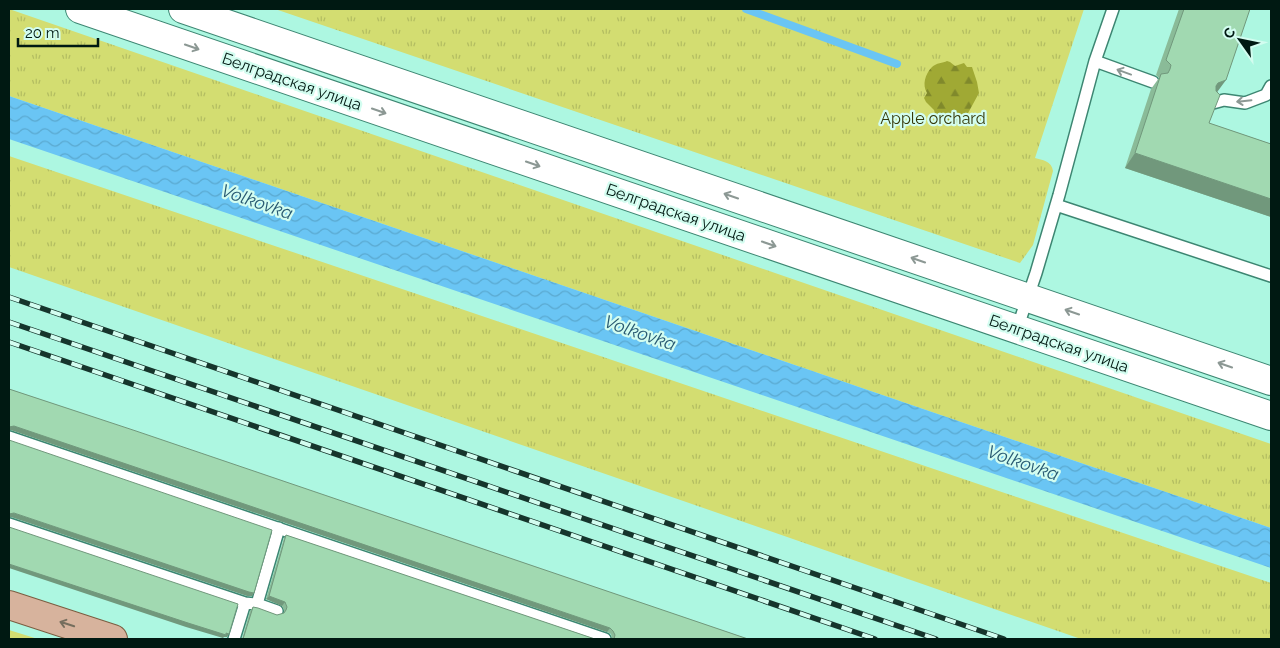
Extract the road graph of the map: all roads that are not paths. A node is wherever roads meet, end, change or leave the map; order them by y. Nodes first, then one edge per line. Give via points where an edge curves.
1 (80, 9) edge
2 (183, 9) edge
3 (1113, 9) edge
4 (1095, 61) junction
5 (1153, 82) dead end
6 (1269, 93) edge
7 (1212, 103) edge
8 (1056, 205) junction
9 (1271, 276) edge
10 (1028, 297) junction
11 (1017, 329) junction
12 (1271, 381) edge
13 (1271, 416) edge
14 (9, 437) edge
15 (9, 524) edge
16 (279, 528) junction
17 (251, 603) junction
18 (9, 605) edge
19 (277, 611) dead end
20 (113, 639) edge
21 (234, 639) edge
22 (605, 639) edge

1 -> 11 street, Белградская улица
10 -> 2 street, Белградская улица
3 - 4 lane
5 -> 4 lane
4 - 8 lane
6 -> 7 lane via 1245,103 1224,100
8 - 9 lane
8 - 10 lane
10 - 11 lane
12 -> 10 street, Белградская улица
11 - 13 street, Белградская улица
14 - 16 lane
15 - 17 lane
16 - 17 lane
16 - 22 lane
17 - 19 lane
17 - 21 lane
20 -> 18 main road

